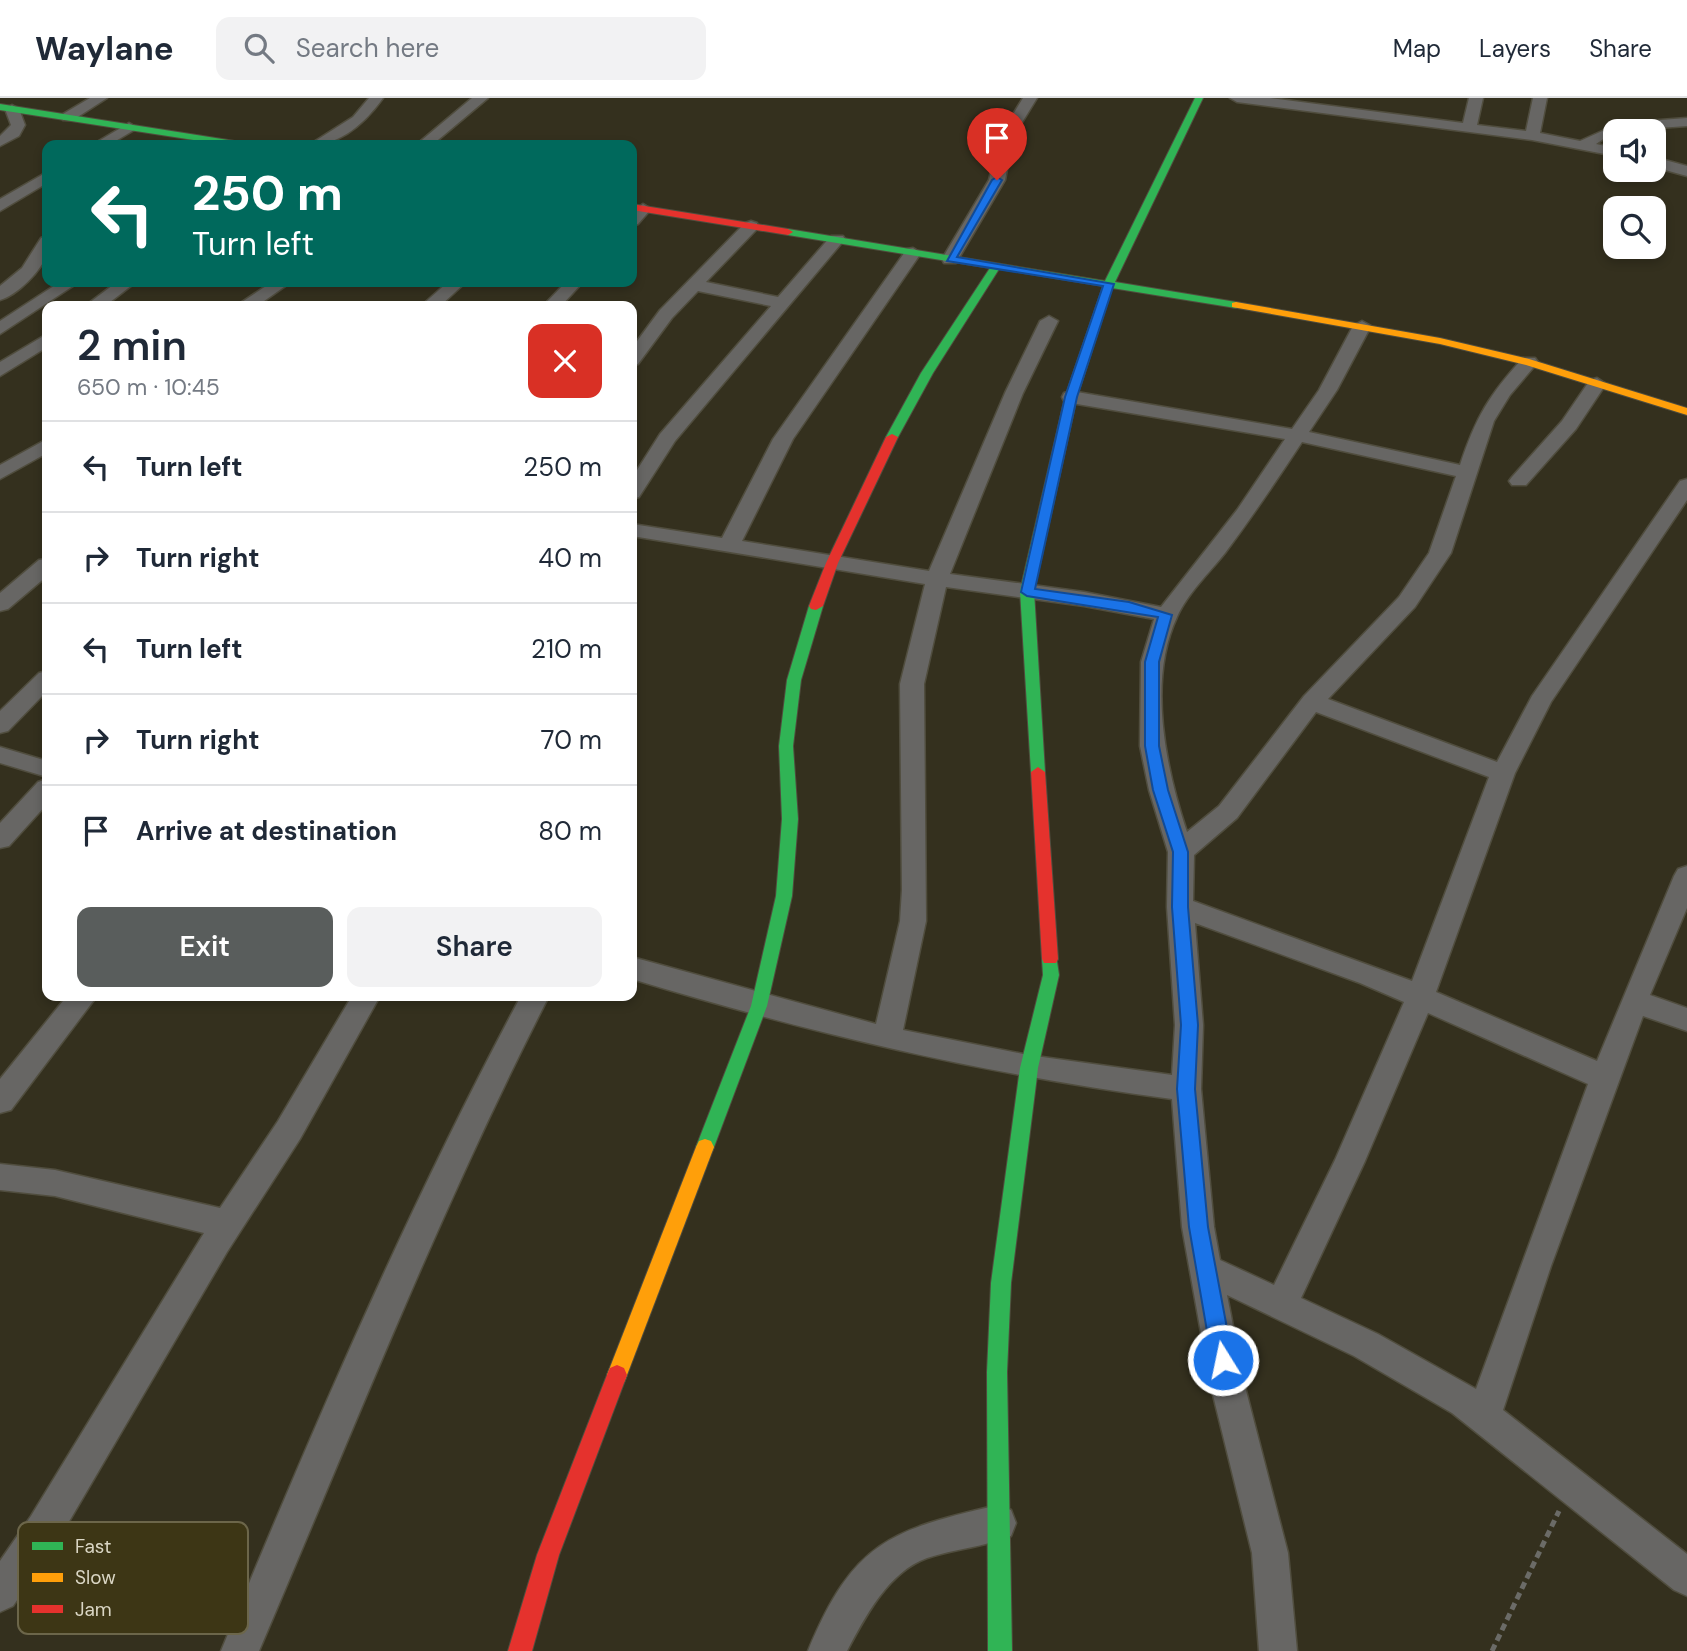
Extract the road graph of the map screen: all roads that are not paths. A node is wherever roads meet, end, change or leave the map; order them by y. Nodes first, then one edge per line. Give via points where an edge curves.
1 (100, 98) edge
2 (376, 98) edge
3 (481, 98) edge
4 (1030, 98) edge
5 (1199, 98) edge
6 (1237, 98) edge
7 (1476, 98) edge
8 (1540, 98) edge
9 (6, 108) edge
10 (68, 117) junction
11 (1687, 122) edge
12 (129, 127) junction
13 (1469, 127) junction
14 (1532, 136) junction
15 (107, 140) edge
16 (183, 140) edge
17 (324, 140) edge
18 (429, 140) edge
19 (0, 142) edge
20 (1584, 145) junction
21 (1603, 149) edge
22 (1666, 165) edge
23 (1687, 170) edge
24 (42, 180) edge
25 (0, 206) edge
26 (638, 208) edge
27 (751, 226) junction
28 (836, 239) junction
29 (42, 250) edge
30 (913, 253) junction
31 (950, 259) junction
32 (996, 266) junction
33 (1109, 284) junction
34 (695, 285) junction
35 (63, 287) edge
36 (121, 287) edge
37 (275, 287) edge
38 (452, 287) edge
39 (570, 287) edge
40 (0, 295) edge
41 (42, 301) edge
42 (42, 301) edge
43 (101, 301) edge
44 (253, 301) edge
45 (436, 301) edge
46 (557, 301) edge
47 (783, 303) junction
48 (1049, 321) dead end
49 (1362, 326) junction
50 (0, 329) edge
51 (0, 337) edge
52 (41, 343) edge
53 (637, 353) edge
54 (1529, 362) junction
55 (0, 370) edge
56 (1597, 384) junction
57 (1071, 397) junction
58 (1687, 412) edge
59 (1295, 435) junction
60 (42, 448) edge
61 (1466, 472) junction
62 (0, 473) edge
63 (1520, 481) dead end
64 (637, 485) edge
65 (1687, 485) edge
66 (637, 531) edge
67 (729, 546) junction
68 (832, 563) junction
69 (42, 569) edge
70 (937, 579) junction
71 (1027, 592) junction
72 (0, 604) edge
73 (1166, 615) junction
74 (42, 683) edge
75 (1312, 701) junction
76 (0, 725) edge
77 (0, 755) edge
78 (42, 768) edge
79 (1503, 773) junction
80 (42, 793) edge
81 (0, 839) edge
82 (1181, 852) junction
83 (1687, 876) edge
84 (1180, 907) junction
85 (637, 969) edge
86 (1420, 998) junction
87 (79, 1001) edge
88 (363, 1001) edge
89 (532, 1001) edge
90 (1634, 1001) junction
91 (759, 1006) junction
92 (1687, 1020) edge
93 (887, 1038) junction
94 (1029, 1068) junction
95 (1605, 1078) junction
96 (1186, 1089) junction
97 (0, 1101) edge
98 (0, 1177) edge
99 (228, 1224) junction
100 (1206, 1269) junction
101 (1282, 1303) junction
102 (1483, 1417) junction
103 (48, 1522) edge
104 (998, 1523) junction
105 (18, 1567) edge
106 (1687, 1577) edge
107 (0, 1593) edge
108 (248, 1633) edge
109 (248, 1634) edge
110 (240, 1651) edge
111 (520, 1651) edge
112 (827, 1651) edge
113 (1000, 1651) edge
114 (1278, 1651) edge

1 - 10 street
2 - 17 street via 358,120
3 - 18 street
4 - 31 street via 1006,137 997,180
5 - 33 street
6 - 13 street
7 - 13 street
8 - 14 street
9 - 10 street
9 - 19 street via 18,125
10 - 12 street
11 - 20 street via 1613,128
12 - 15 street
12 - 16 street
13 - 14 street
14 - 20 street
20 - 21 street
22 - 23 street
24 - 25 street
26 - 27 street
27 - 28 street
27 - 34 street
28 - 30 street
28 - 47 street
29 - 40 street via 28,271
30 - 31 street
30 - 67 street via 782,439
31 - 32 street
32 - 33 street
32 - 68 street via 927,373
33 - 49 street
33 - 57 street
34 - 47 street
34 - 53 street
35 - 42 street
36 - 43 street
37 - 44 street
38 - 45 street
39 - 46 street
41 - 50 street
47 - 64 street via 667,438
48 - 70 street
49 - 54 street
49 - 59 street via 1328,390
51 - 52 street
52 - 55 street
54 - 56 street
54 - 61 street via 1483,421
56 - 58 street
56 - 63 street via 1569,425
57 - 59 street
57 - 71 street
59 - 61 street
59 - 73 street via 1244,514
60 - 62 street
61 - 75 street via 1440,553 1407,602
65 - 79 street via 1540,701
66 - 67 street
67 - 68 street
68 - 70 street
68 - 91 street via 794,680 786,746 790,820 784,896
69 - 72 street
70 - 71 street
70 - 93 street via 912,684 914,901
71 - 73 street
71 - 94 street via 1051,975
73 - 82 street via 1152,662 1152,746
74 - 76 street
75 - 79 street
75 - 82 street via 1228,812
77 - 78 street
79 - 86 street
80 - 81 street
82 - 84 street
83 - 90 street
84 - 86 street
84 - 96 street via 1189,1025
85 - 91 street
86 - 95 street
86 - 101 street
87 - 97 street
88 - 99 street
89 - 108 street via 404,1263
90 - 92 street
90 - 95 street
91 - 93 street
91 - 111 street via 548,1555
93 - 94 street
94 - 96 street
94 - 104 street via 1001,1283
95 - 102 street
96 - 100 street
98 - 99 street via 55,1183
99 - 103 street
100 - 101 street
100 - 114 street via 1227,1383 1270,1553
101 - 102 street via 1424,1376
102 - 106 street
104 - 112 street via 922,1542 888,1562 855,1597
104 - 113 street
105 - 107 street
109 - 110 street

